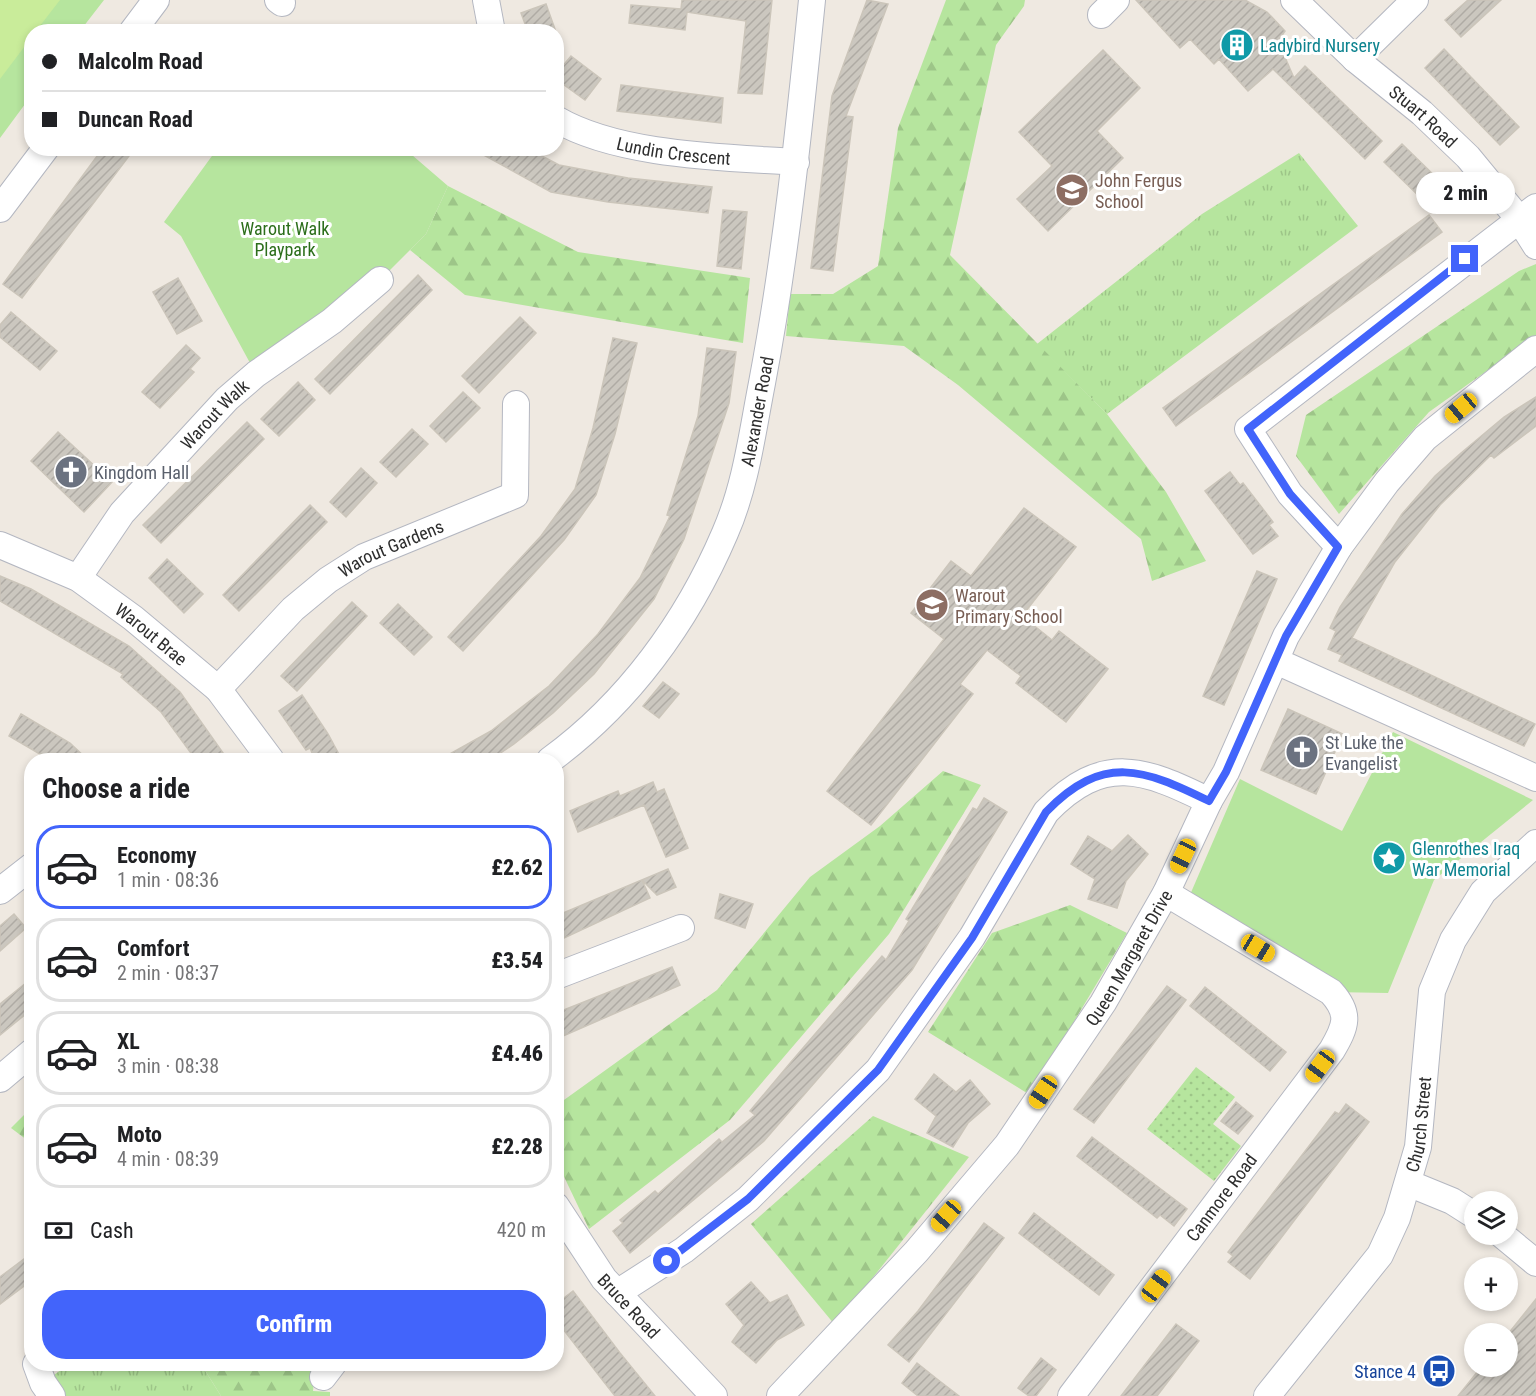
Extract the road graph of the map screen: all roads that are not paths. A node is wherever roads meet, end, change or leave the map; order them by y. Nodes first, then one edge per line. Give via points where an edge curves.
1 (156, 0) edge
2 (486, 0) edge
3 (812, 0) edge
4 (1294, 0) edge
5 (1415, 0) edge
6 (138, 24) edge
7 (490, 24) edge
8 (1355, 59) junction
9 (564, 123) edge
10 (40, 156) edge
11 (796, 162) junction
12 (0, 209) edge
13 (1527, 213) edge
14 (1536, 246) edge
15 (380, 280) dead end
16 (1536, 350) edge
17 (516, 404) dead end
18 (0, 545) edge
19 (1338, 547) junction
20 (78, 578) junction
21 (1276, 661) junction
22 (218, 689) junction
23 (266, 753) edge
24 (559, 753) edge
25 (1536, 778) edge
26 (1209, 801) junction
27 (1536, 843) edge
28 (24, 872) edge
29 (0, 891) edge
30 (1166, 893) junction
31 (681, 928) dead end
32 (564, 973) edge
33 (24, 1059) edge
34 (0, 1079) edge
35 (1408, 1183) junction
36 (1464, 1209) edge
37 (564, 1224) edge
38 (1514, 1245) edge
39 (1536, 1263) edge
40 (617, 1293) junction
41 (39, 1371) edge
42 (52, 1396) edge
43 (714, 1396) edge
44 (780, 1396) edge
45 (1071, 1396) edge
46 (1267, 1396) edge

1 - 6 street
2 - 7 street
3 - 11 street, Alexander Road
4 - 8 street, Stuart Road
5 - 8 street
8 - 13 street, Stuart Road via 1422,112
9 - 11 street, Lundin Crescent via 640,146 706,156
10 - 12 street
11 - 24 street, Alexander Road via 767,358 742,486 726,532 675,629 650,663 591,727
13 - 14 street, Stuart Road
13 - 19 street via 1248,429 1290,494
15 - 20 street, Warout Walk via 332,321 226,399 122,513
16 - 19 street, Queen Margaret Drive via 1425,438
17 - 22 street, Warout Gardens via 515,495 364,557 328,580 293,609
18 - 20 street, Warout Brae
19 - 21 street, Queen Margaret Drive via 1286,636
20 - 22 street, Warout Brae
21 - 25 street
21 - 26 street, Queen Margaret Drive
22 - 23 street, Warout Brae
26 - 30 street, Queen Margaret Drive
26 - 40 street via 1143,772 1092,779 1062,796 1046,812 972,938 878,1070 748,1199 684,1250
27 - 35 street, Church Street via 1483,892 1453,940 1432,991 1418,1147
28 - 29 street
30 - 44 street, Queen Margaret Drive via 1103,1003 1007,1145 916,1252
30 - 45 street, Canmore Road via 1331,992 1343,1005 1345,1020 1332,1050
31 - 32 street
33 - 34 street
35 - 36 street
35 - 46 street, Church Street via 1380,1255
37 - 40 street, Bruce Road
38 - 39 street
40 - 43 street, Bruce Road
41 - 42 street

